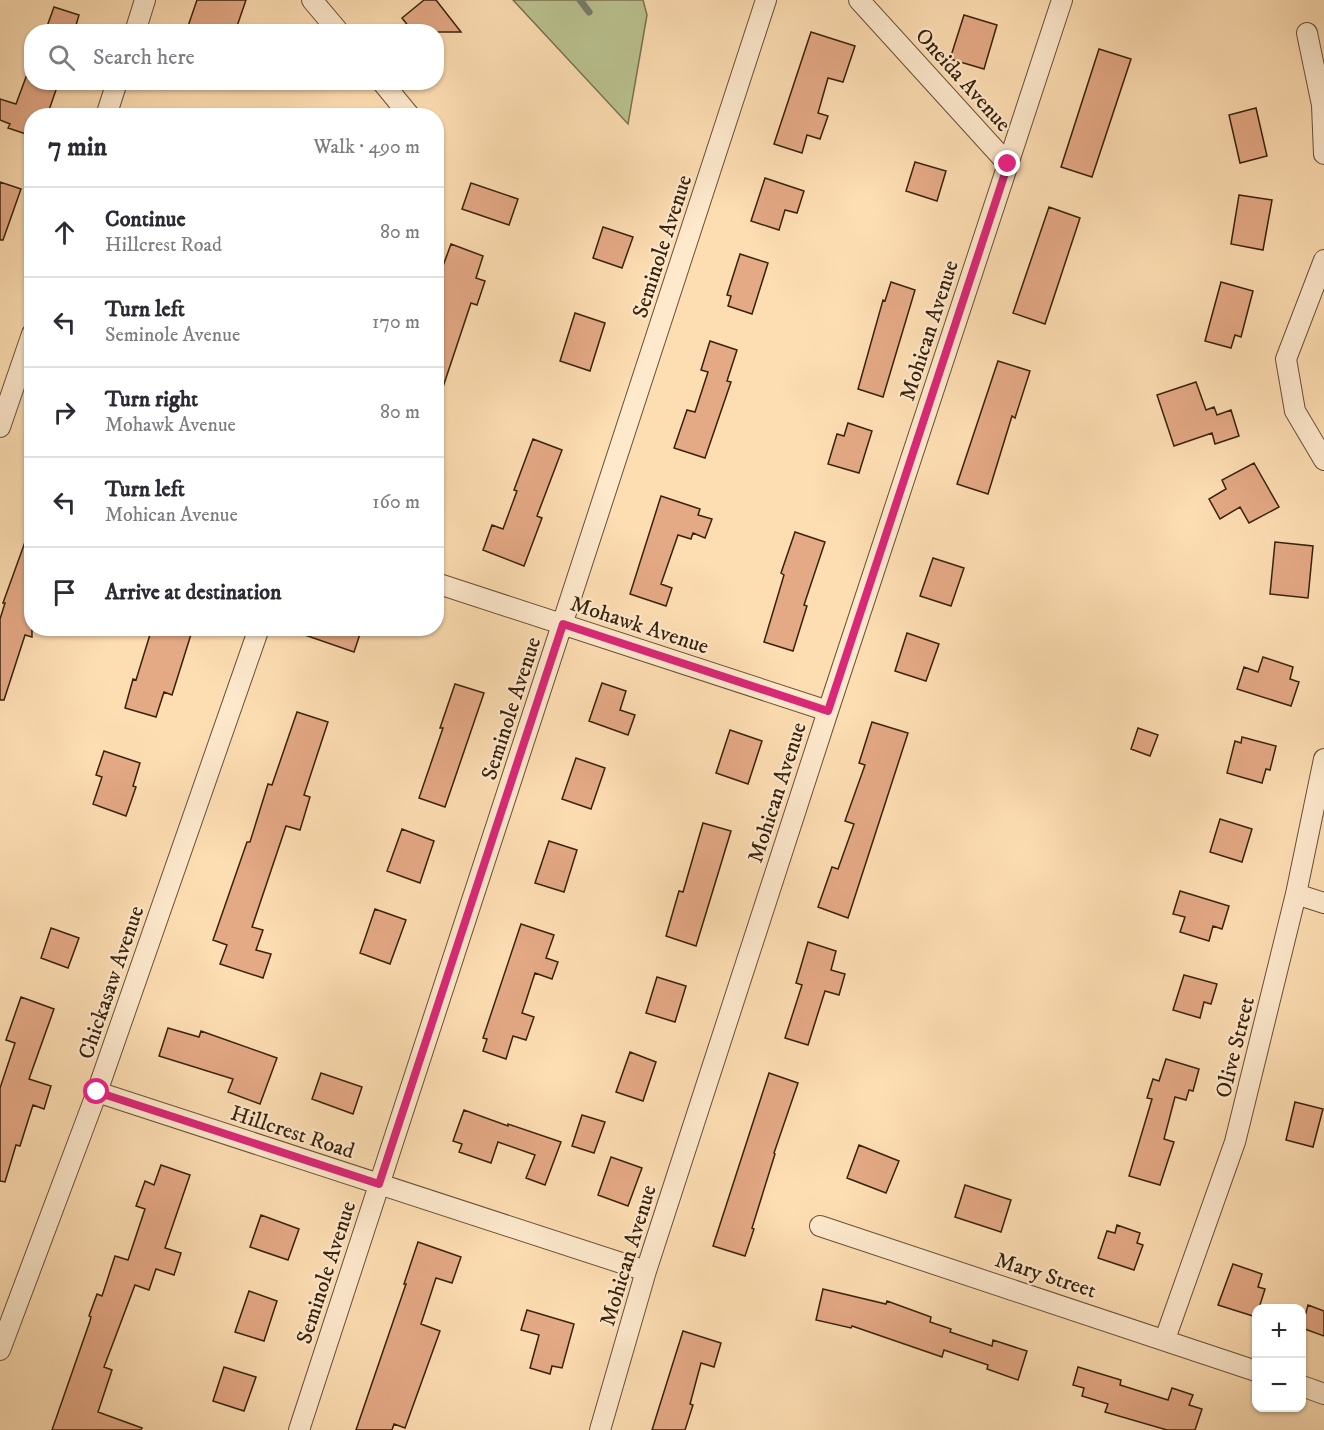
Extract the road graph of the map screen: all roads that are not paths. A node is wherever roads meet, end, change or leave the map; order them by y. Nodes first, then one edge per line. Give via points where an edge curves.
1 (146, 0) edge
2 (312, 0) edge
3 (766, 0) edge
4 (859, 0) edge
5 (1062, 0) edge
6 (138, 24) edge
7 (332, 24) edge
8 (1307, 33) dead end
9 (114, 90) edge
10 (389, 90) edge
11 (109, 108) edge
12 (404, 108) edge
13 (1324, 154) edge
14 (1008, 164) junction
15 (1324, 260) edge
16 (24, 357) edge
17 (0, 427) edge
18 (1324, 460) edge
19 (444, 586) edge
20 (563, 624) junction
21 (256, 636) edge
22 (828, 711) junction
23 (1324, 759) edge
24 (1296, 894) junction
25 (1324, 903) edge
26 (97, 1092) junction
27 (379, 1184) junction
28 (820, 1226) dead end
29 (646, 1271) junction
30 (1165, 1339) junction
31 (0, 1350) edge
32 (1252, 1369) edge
33 (1306, 1387) edge
34 (1324, 1394) edge
35 (299, 1430) edge
36 (600, 1430) edge

1 - 6 street
2 - 7 street
3 - 20 street, Seminole Avenue
4 - 14 street, Oneida Avenue
5 - 14 street, Mohican Avenue
8 - 13 street via 1322,105
9 - 11 street
10 - 12 street
14 - 22 street, Mohican Avenue
15 - 18 street via 1286,359 1295,411
16 - 17 street
19 - 20 street, Mohawk Avenue
20 - 22 street, Mohawk Avenue
20 - 27 street, Seminole Avenue
21 - 26 street, Chickasaw Avenue
22 - 29 street, Mohican Avenue
23 - 24 street, Olive Street
24 - 25 street
24 - 30 street, Olive Street via 1235,1142
26 - 27 street, Hillcrest Road
26 - 31 street, Chickasaw Avenue
27 - 29 street, Hillcrest Road
27 - 35 street, Seminole Avenue
28 - 30 street, Mary Street
29 - 36 street, Mohican Avenue
30 - 32 street, Mary Street
33 - 34 street

